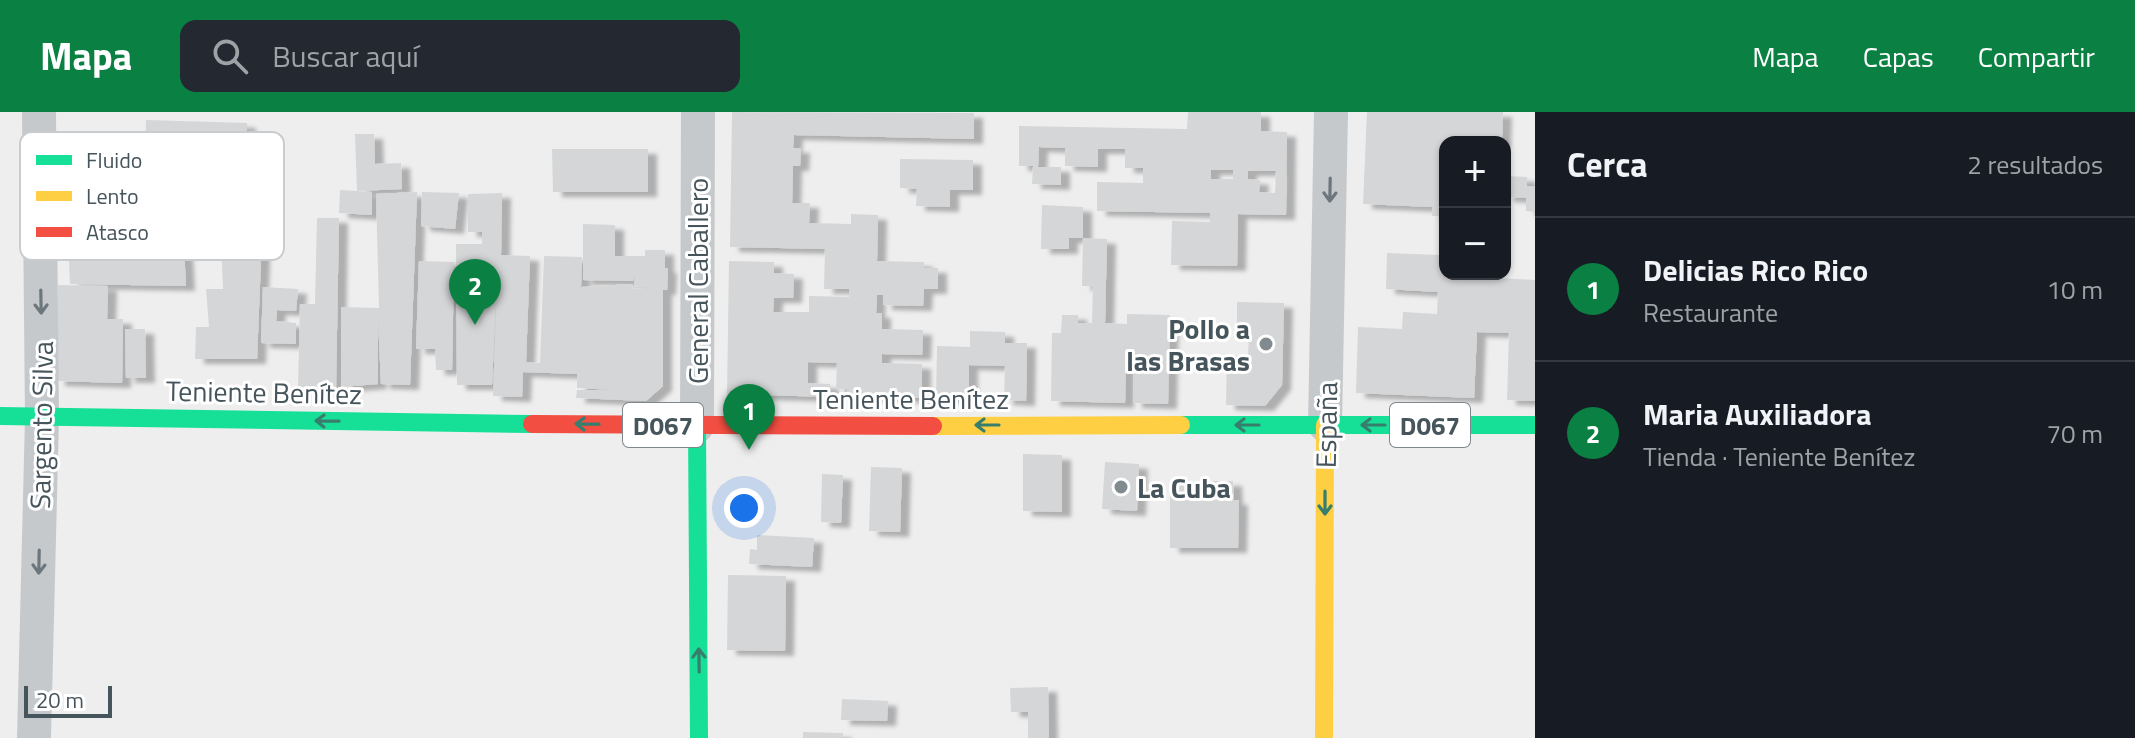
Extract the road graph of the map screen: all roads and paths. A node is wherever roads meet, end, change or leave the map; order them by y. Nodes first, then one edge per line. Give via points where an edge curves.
1 (39, 112) edge
2 (698, 112) edge
3 (1331, 112) edge
4 (39, 132) edge
5 (40, 260) edge
6 (0, 416) edge
7 (42, 417) junction
8 (1325, 425) junction
9 (1535, 425) edge
10 (697, 426) junction
11 (34, 738) edge
12 (699, 738) edge
13 (1324, 738) edge

1 -> 4 street, Sargento Silva
2 - 10 street, General Caballero
3 -> 8 street, España
5 -> 7 street, Sargento Silva
6 - 7 main road, Teniente Benítez / D067
10 -> 7 main road, Teniente Benítez / D067
7 -> 11 street, Sargento Silva
9 -> 8 main road, Teniente Benítez / D067
8 -> 10 main road, Teniente Benítez / D067
8 -> 13 main road, España
12 -> 10 main road, General Caballero

